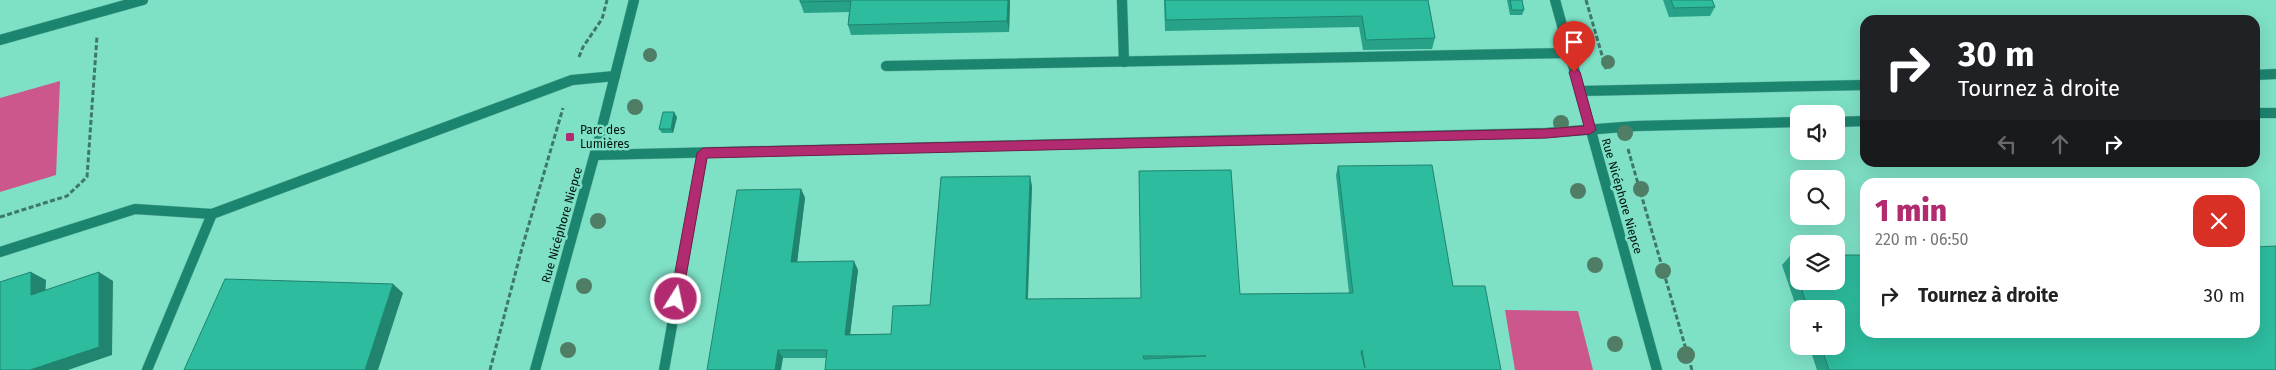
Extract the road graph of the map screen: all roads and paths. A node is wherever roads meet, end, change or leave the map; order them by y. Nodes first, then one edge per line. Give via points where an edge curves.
1 (143, 0) edge
2 (607, 0) edge
3 (634, 0) edge
4 (1122, 0) edge
5 (1555, 0) edge
6 (1586, 0) edge
7 (98, 12) junction
8 (0, 40) edge
9 (1569, 53) junction
10 (1124, 62) junction
11 (886, 66) dead end
12 (2276, 74) edge
13 (2260, 75) edge
14 (615, 76) junction
15 (572, 80) junction
16 (1860, 85) edge
17 (1580, 91) junction
18 (1612, 91) junction
19 (2276, 112) edge
20 (2260, 113) edge
21 (1860, 121) edge
22 (1790, 122) edge
23 (1845, 122) edge
24 (1622, 127) junction
25 (1590, 130) junction
26 (703, 153) junction
27 (595, 155) junction
28 (212, 214) junction
29 (0, 217) edge
30 (0, 252) edge
31 (147, 370) edge
32 (490, 370) edge
33 (535, 370) edge
34 (664, 370) edge
35 (1657, 370) edge
36 (1692, 370) edge

1 - 7 street
2 - 15 path via 602,20 583,47
3 - 14 street, Rue Nicéphore Niepce
4 - 10 street
5 - 9 street, Rue Nicéphore Niepce
6 - 18 path
7 - 8 street
7 - 29 path via 87,177 68,196
9 - 10 street
9 - 17 street, Rue Nicéphore Niepce
10 - 11 street
12 - 13 street
14 - 15 street
14 - 27 street, Rue Nicéphore Niepce
15 - 28 street
15 - 32 path
16 - 18 street
17 - 18 street
17 - 25 street, Rue Nicéphore Niepce
19 - 20 street
21 - 23 street
22 - 24 street
24 - 25 street
24 - 36 path
25 - 26 street
25 - 35 street, Rue Nicéphore Niepce
26 - 27 street
26 - 34 street
27 - 33 street, Rue Nicéphore Niepce
28 - 30 street via 135,209
28 - 31 street

